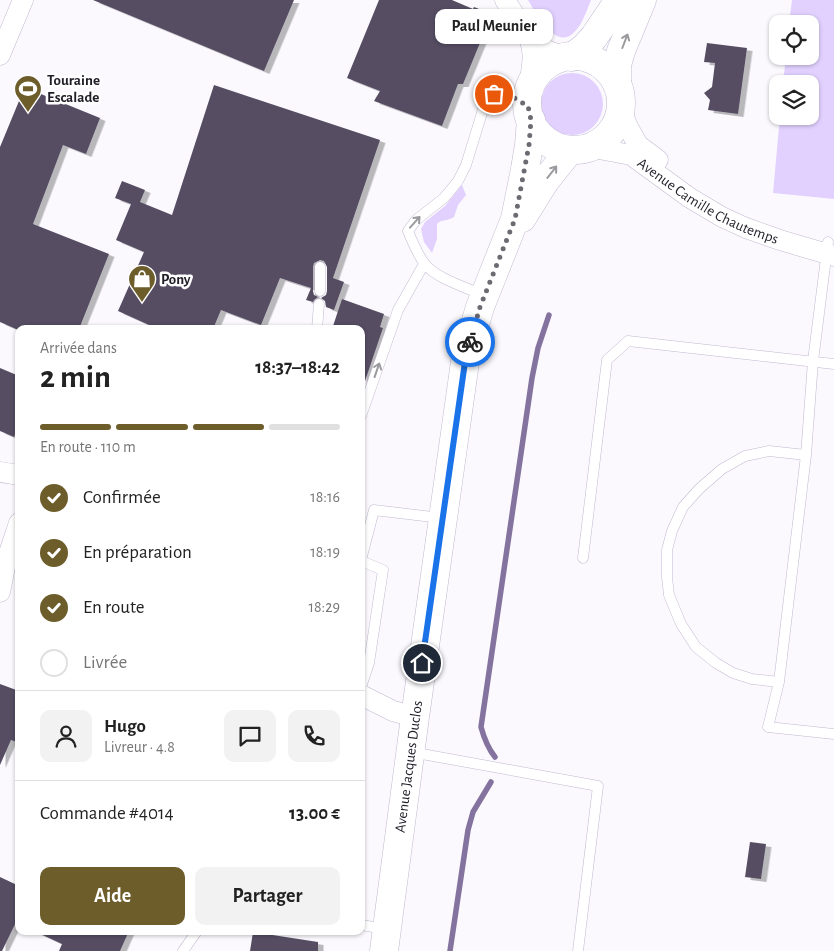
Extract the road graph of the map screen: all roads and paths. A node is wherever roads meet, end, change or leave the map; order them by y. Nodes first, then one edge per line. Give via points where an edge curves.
1 (23, 0) edge
2 (505, 0) edge
3 (620, 0) edge
4 (642, 0) edge
5 (530, 39) junction
6 (0, 55) edge
7 (568, 57) junction
8 (619, 96) junction
9 (529, 106) junction
10 (576, 149) junction
11 (831, 249) edge
12 (500, 259) junction
13 (424, 264) junction
14 (320, 267) dead end
15 (320, 291) dead end
16 (484, 295) junction
17 (319, 304) dead end
18 (317, 325) edge
19 (813, 361) junction
20 (834, 364) edge
21 (365, 405) edge
22 (806, 455) junction
23 (0, 472) edge
24 (15, 474) edge
25 (443, 518) junction
26 (15, 536) edge
27 (365, 545) edge
28 (583, 558) dead end
29 (365, 563) edge
30 (0, 592) edge
31 (365, 675) edge
32 (779, 682) junction
33 (365, 697) edge
34 (415, 718) junction
35 (834, 734) edge
36 (410, 752) junction
37 (194, 935) edge
38 (377, 935) edge
39 (183, 951) edge
40 (578, 951) edge

1 - 6 street
2 - 5 street
3 - 7 main road via 585,47
8 -> 4 main road via 621,51
5 - 7 street via 541,48
5 - 9 street via 533,56
7 - 8 main road via 583,57 603,66 611,74
7 - 9 main road via 542,69 534,79
8 - 10 main road via 615,126 608,135 599,143
8 - 11 street, Avenue Camille Chautemps via 627,125 638,145 710,198
9 - 10 main road via 537,131 546,140 557,147
9 - 12 main road, Avenue Jacques Duclos via 525,169 515,219
13 -> 9 lane via 408,231 458,181 486,100 504,92
10 - 11 street, Avenue Camille Chautemps via 631,155 722,217 780,240
12 -> 10 main road, Avenue Jacques Duclos via 541,187
11 - 19 lane
12 - 16 main road, Avenue Jacques Duclos
13 - 16 lane via 437,275
21 -> 13 lane via 398,310
14 - 15 lane
16 - 25 main road, Avenue Jacques Duclos via 466,355
17 - 18 lane
19 - 20 lane
19 - 22 lane
19 - 28 lane via 628,341 608,360
22 - 32 lane
22 - 32 lane via 769,451 746,456 722,469 683,507 667,550 669,595 681,624 696,647 734,674
23 - 24 street
25 - 27 lane via 374,510
25 - 34 main road, Avenue Jacques Duclos
26 - 30 street
29 - 31 lane via 383,570
32 - 35 lane via 768,727
33 - 34 street
34 - 36 main road, Avenue Jacques Duclos
36 - 38 main road, Avenue Jacques Duclos
36 - 40 lane via 598,786
37 - 39 lane

